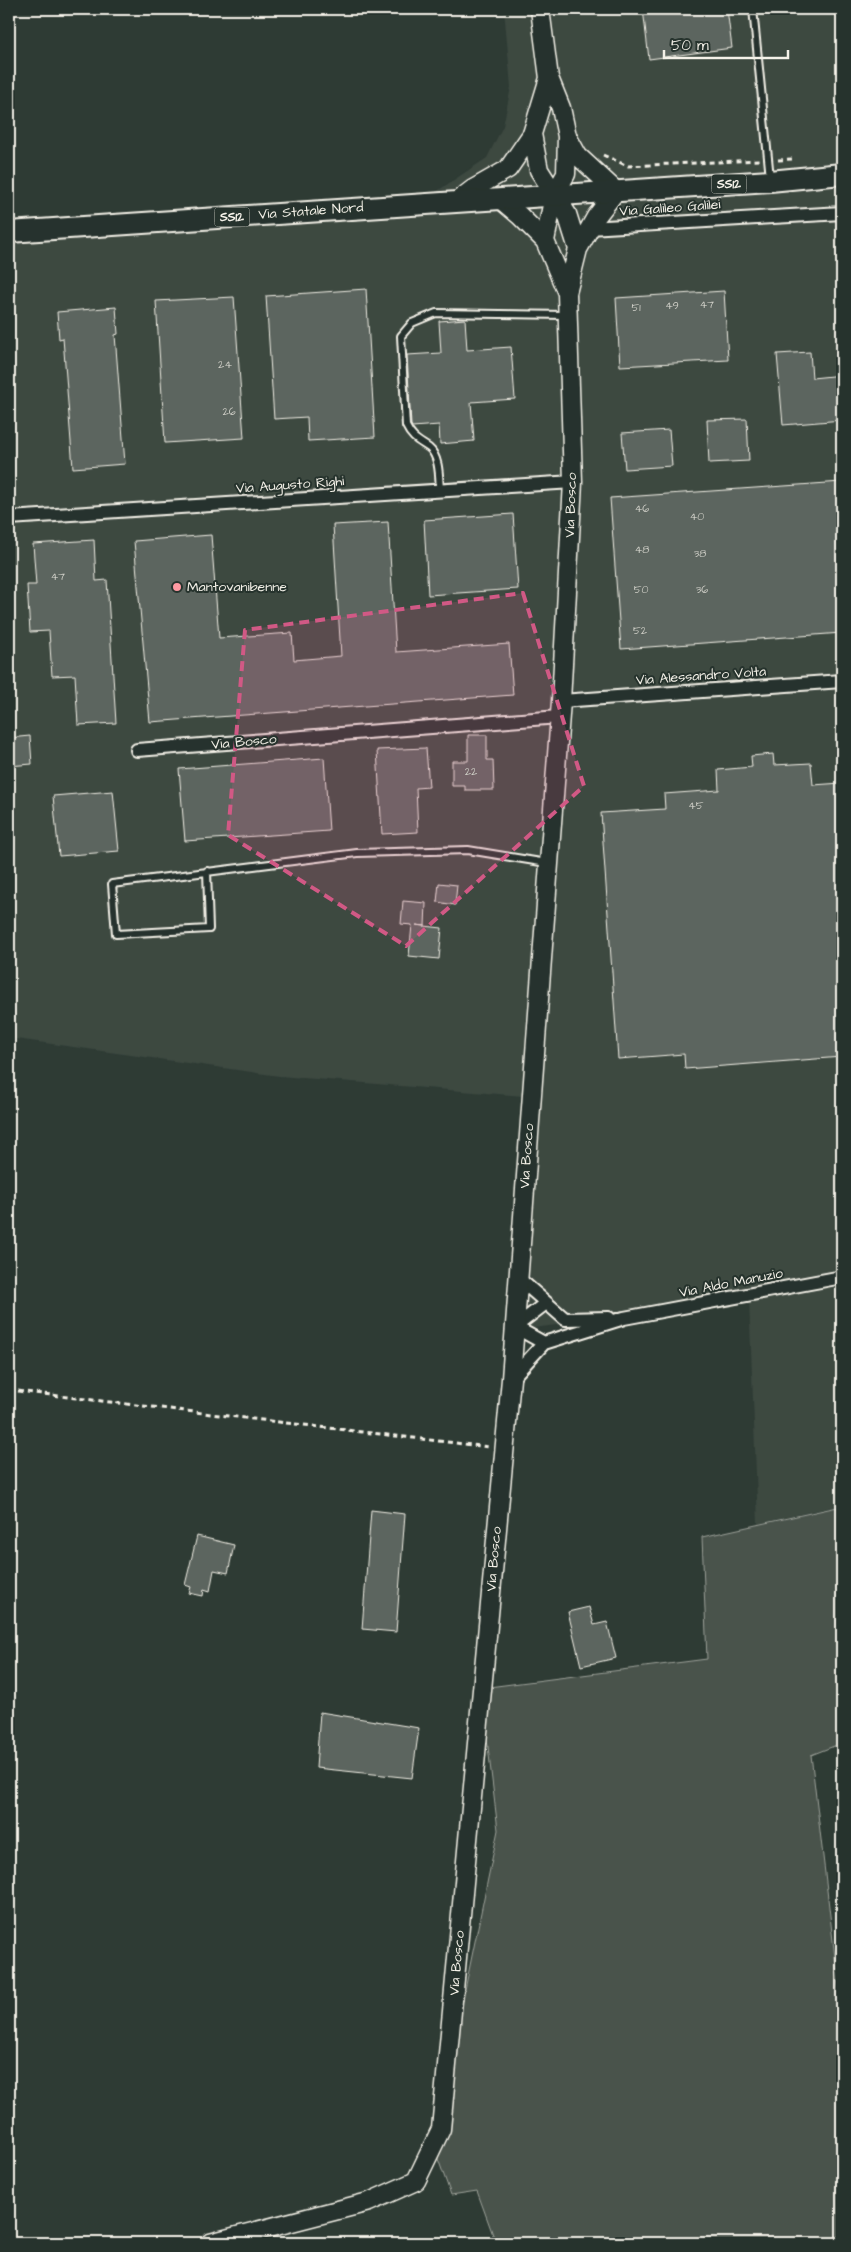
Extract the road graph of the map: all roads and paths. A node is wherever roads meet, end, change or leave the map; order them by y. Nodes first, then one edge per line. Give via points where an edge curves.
1 (540, 9) edge
2 (754, 9) edge
3 (549, 78) junction
4 (532, 134) junction
5 (567, 136) junction
6 (598, 152) dead end
7 (798, 159) dead end
8 (768, 160) junction
9 (842, 174) edge
10 (770, 181) junction
11 (616, 191) junction
12 (554, 195) junction
13 (500, 199) junction
14 (456, 202) junction
15 (842, 213) edge
16 (590, 228) junction
17 (9, 232) edge
18 (545, 242) junction
19 (578, 249) junction
20 (566, 293) junction
21 (567, 315) junction
22 (573, 482) junction
23 (440, 491) junction
24 (9, 518) edge
25 (842, 681) edge
26 (560, 709) junction
27 (138, 750) dead end
28 (549, 864) junction
29 (207, 871) junction
30 (842, 1277) edge
31 (518, 1278) junction
32 (546, 1303) junction
33 (624, 1318) junction
34 (515, 1327) junction
35 (544, 1343) junction
36 (511, 1379) junction
37 (9, 1390) edge
38 (505, 1449) junction
39 (210, 2243) edge

1 - 3 street
2 - 8 lane
3 - 4 street
3 - 5 street via 561,108
4 - 12 street via 539,170
4 - 14 street via 508,169
5 - 11 street via 578,156
5 - 12 street via 566,174
6 - 8 path via 628,166
7 - 8 path
8 - 10 lane
9 - 10 main road, SS12
10 - 11 main road, SS12
11 - 12 main road, SS12
11 - 16 street, Via Bosco
12 - 13 main road, Via Statale Nord / SS12
12 - 18 street
12 - 19 street via 567,214
13 - 14 main road, Via Statale Nord / SS12
13 - 18 street, Via Bosco
14 - 17 main road, Via Statale Nord / SS12
15 - 16 street, Via Galileo Galilei
16 - 19 street, Via Bosco
18 - 20 street, Via Bosco
19 - 20 street, Via Bosco
20 - 21 street, Via Bosco
21 - 22 street, Via Bosco
21 - 23 lane via 436,313 412,323 401,336 406,426 410,435 430,449 436,458
22 - 23 street, Via Augusto Righi
22 - 26 street, Via Bosco
23 - 24 street, Via Augusto Righi
25 - 26 street, Via Alessandro Volta
26 - 27 street, Via Bosco
26 - 28 street, Via Bosco
28 - 29 lane via 468,850 357,853
28 - 31 street, Via Bosco
29 - 29 lane via 112,884 116,934 210,929
30 - 33 street, Via Aldo Manuzio
31 - 32 street, Via Aldo Manuzio
31 - 34 street, Via Bosco
32 - 33 street, Via Aldo Manuzio via 565,1319
32 - 34 street
33 - 35 street, Via Aldo Manuzio
34 - 35 street
34 - 36 street, Via Bosco
35 - 36 street
36 - 38 street, Via Bosco
37 - 38 path
38 - 39 street, Via Bosco via 441,2129 416,2181 369,2202

